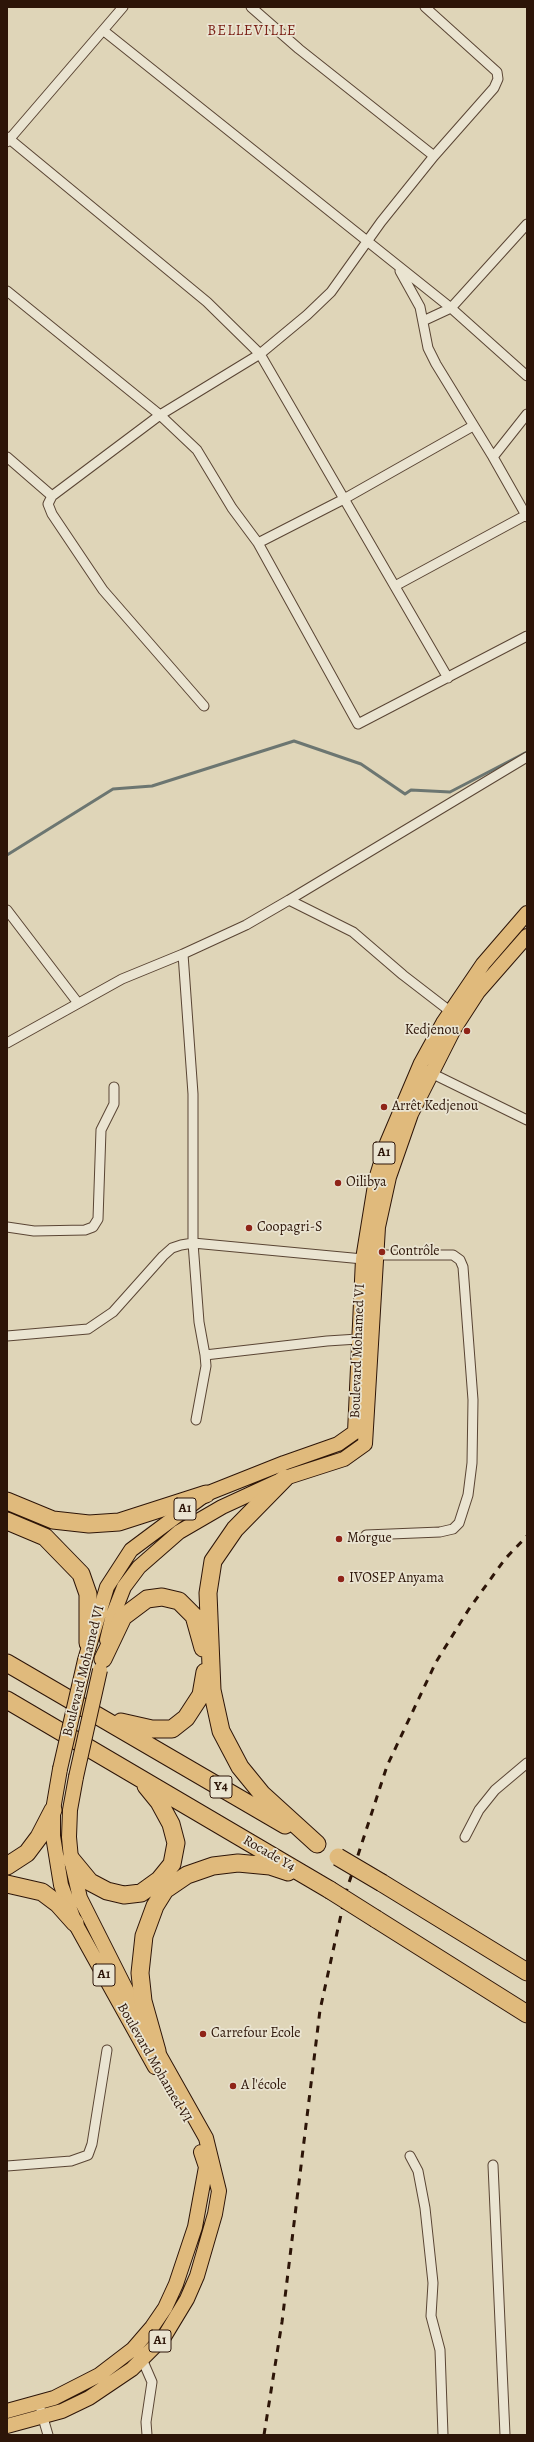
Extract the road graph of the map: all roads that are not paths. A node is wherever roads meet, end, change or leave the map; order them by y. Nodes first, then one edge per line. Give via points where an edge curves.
1 (124, 7) edge
2 (251, 7) edge
3 (425, 7) edge
4 (104, 31) junction
5 (8, 140) edge
6 (434, 156) junction
7 (527, 224) edge
8 (367, 242) junction
9 (396, 266) junction
10 (7, 291) edge
11 (451, 308) junction
12 (423, 321) junction
13 (260, 354) junction
14 (527, 376) edge
15 (527, 414) edge
16 (160, 415) junction
17 (473, 426) junction
18 (7, 457) edge
19 (493, 457) junction
20 (52, 496) junction
21 (344, 498) junction
22 (526, 516) edge
23 (258, 543) junction
24 (395, 586) junction
25 (527, 636) edge
26 (448, 678) junction
27 (204, 706) dead end
28 (527, 757) edge
29 (289, 900) junction
30 (7, 910) edge
31 (527, 913) edge
32 (527, 936) edge
33 (183, 954) junction
34 (78, 1003) junction
35 (451, 1012) junction
36 (7, 1043) edge
37 (431, 1073) junction
38 (114, 1087) dead end
39 (527, 1120) edge
40 (7, 1227) edge
41 (193, 1243) junction
42 (369, 1257) junction
43 (7, 1336) edge
44 (358, 1339) junction
45 (205, 1355) junction
46 (196, 1420) dead end
47 (285, 1478) junction
48 (206, 1494) junction
49 (7, 1501) edge
50 (7, 1521) edge
51 (366, 1535) dead end
52 (88, 1643) junction
53 (7, 1663) edge
54 (101, 1665) junction
55 (7, 1700) edge
56 (104, 1718) junction
57 (527, 1762) edge
58 (136, 1776) junction
59 (53, 1810) junction
60 (465, 1837) dead end
61 (317, 1844) junction
62 (71, 1859) junction
63 (7, 1866) edge
64 (311, 1878) junction
65 (7, 1884) edge
66 (75, 1923) junction
67 (527, 1972) edge
68 (527, 2014) edge
69 (107, 2050) dead end
70 (157, 2050) junction
71 (410, 2156) dead end
72 (493, 2165) dead end
73 (7, 2166) edge
74 (142, 2359) junction
75 (38, 2402) junction
76 (7, 2411) edge
77 (44, 2417) junction
78 (7, 2426) edge
79 (48, 2435) edge
80 (147, 2435) edge
81 (443, 2435) edge
82 (505, 2435) edge

1 - 4 street
2 - 6 street via 299,49
3 - 6 street via 497,72 498,79 494,88
4 - 5 street
4 - 8 street
5 - 13 street via 207,302
6 - 8 street
7 - 11 street
8 - 9 street
8 - 13 street via 331,292
9 - 11 street
9 - 12 street via 420,307
10 - 16 street
11 - 12 street
11 - 14 street
12 - 17 street via 428,348
13 - 16 street
13 - 21 street
15 - 19 street
16 - 20 street
16 - 23 street via 197,450 232,508
17 - 19 street
17 - 21 street
18 - 20 street
19 - 22 street
20 - 27 street via 48,504 52,514 104,590
21 - 23 street
21 - 24 street
22 - 24 street
23 - 26 street via 358,724
24 - 26 street
25 - 26 street
28 - 29 street
29 - 33 street via 246,925
29 - 35 street via 353,932
30 - 34 street
31 - 35 main road, Boulevard Mohamed VI / A1 via 500,942
32 - 37 main road, Boulevard Mohamed VI / A1 via 478,992 454,1029
33 - 34 street via 122,978
33 - 41 street via 192,1094
34 - 36 street
35 - 42 main road, Boulevard Mohamed VI / A1 via 421,1063 387,1143 376,1179
37 - 39 street
37 - 42 main road, Boulevard Mohamed VI / A1 via 411,1114 389,1177
38 - 40 street via 114,1104 101,1130 98,1219 93,1226 85,1230 34,1231
41 - 42 street
41 - 43 street via 172,1248 113,1312 88,1330
41 - 45 street via 199,1322
42 - 44 main road, Boulevard Mohamed VI / A1
42 - 47 main road, Boulevard Mohamed VI / A1 via 364,1444 344,1459
42 - 51 street via 453,1256 460,1260 463,1267 473,1400 472,1463 466,1501 458,1523 453,1529 440,1532
44 - 45 street
44 - 48 main road, Boulevard Mohamed VI / A1 via 355,1432 338,1444
45 - 46 street via 206,1366
47 - 54 main road, Boulevard Mohamed VI / A1 via 222,1507 179,1532 139,1567 121,1594 113,1615
47 - 61 highway via 235,1528 213,1561 208,1594 212,1690 221,1732 240,1767 262,1794
48 - 49 highway via 119,1522 89,1524 53,1520
48 - 52 main road, Boulevard Mohamed VI / A1 via 131,1550 108,1587
50 - 52 highway via 45,1537 81,1574 88,1594
52 - 59 main road, Boulevard Mohamed VI / A1, bridge
53 - 56 highway, Y4
54 - 56 highway via 123,1617 147,1599 162,1597 179,1601 194,1616 202,1641 205,1673 201,1695 186,1718 172,1729 152,1729
54 - 62 main road, Boulevard Mohamed VI / A1, bridge via 70,1810
55 - 58 highway, Rocade Y4 / Y4
56 - 61 highway, Y4
57 - 60 street via 495,1790 479,1810
58 - 62 highway via 159,1802 171,1824 176,1843 172,1864 159,1880 141,1893 124,1894 107,1891 90,1882
58 - 64 highway, Rocade Y4 / Y4
59 - 63 highway via 27,1853
59 - 66 main road, Boulevard Mohamed VI / A1 via 55,1854 61,1886
61 - 67 highway, Y4, bridge
62 - 70 main road, Boulevard Mohamed VI / A1 via 80,1898
64 - 68 highway, Rocade Y4 / Y4, bridge
64 - 70 highway via 270,1866 238,1863 213,1866 188,1875 165,1890 155,1906 144,1936 140,1973 143,2001
65 - 66 highway via 42,1892 58,1904
66 - 75 main road, Boulevard Mohamed VI / A1 via 190,2126 206,2167 196,2227 183,2267 165,2308 152,2327 133,2349 99,2375 54,2398
69 - 73 street via 88,2155 71,2161
70 - 74 main road, Boulevard Mohamed VI / A1 via 206,2138 219,2190 206,2250 188,2299 164,2337
71 - 81 street via 418,2171 425,2208 433,2283 431,2316 440,2350
72 - 82 street
74 - 77 main road, Boulevard Mohamed VI / A1 via 113,2383 89,2398
74 - 80 street via 152,2382 146,2422
75 - 76 main road, Boulevard Mohamed VI / A1
75 - 77 street
77 - 78 main road, Boulevard Mohamed VI / A1
77 - 79 street

